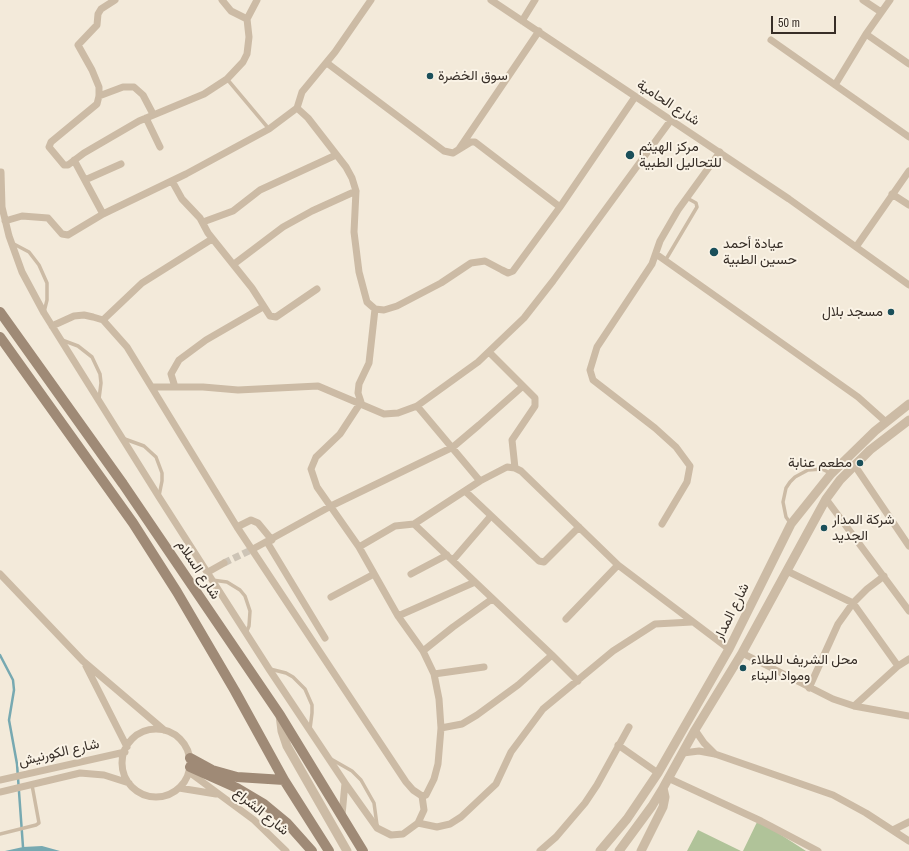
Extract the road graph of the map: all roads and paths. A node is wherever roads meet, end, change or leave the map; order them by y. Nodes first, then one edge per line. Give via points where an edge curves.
1 (115, 0) edge
2 (222, 0) edge
3 (257, 0) edge
4 (371, 0) edge
5 (491, 0) edge
6 (535, 0) edge
7 (863, 0) edge
8 (890, 0) edge
9 (880, 12) junction
10 (247, 19) junction
11 (522, 21) junction
12 (538, 31) junction
13 (866, 34) junction
14 (771, 40) dead end
15 (327, 63) junction
16 (909, 64) edge
17 (227, 79) junction
18 (834, 85) junction
19 (99, 96) junction
20 (635, 98) junction
21 (297, 108) junction
22 (154, 114) junction
23 (146, 118) junction
24 (671, 120) junction
25 (269, 129) junction
26 (909, 137) edge
27 (160, 147) dead end
28 (458, 151) junction
29 (720, 152) junction
30 (336, 155) junction
31 (74, 160) junction
32 (121, 164) dead end
33 (909, 171) edge
34 (0, 172) edge
35 (85, 180) junction
36 (172, 180) junction
37 (356, 191) junction
38 (892, 194) junction
39 (687, 198) junction
40 (909, 205) edge
41 (560, 207) junction
42 (103, 214) junction
43 (5, 221) junction
44 (203, 222) junction
45 (212, 239) junction
46 (12, 242) junction
47 (856, 247) junction
48 (656, 254) junction
49 (665, 261) junction
50 (234, 264) junction
51 (909, 285) edge
52 (317, 289) dead end
53 (263, 307) junction
54 (375, 309) junction
55 (0, 312) edge
56 (44, 313) junction
57 (103, 320) junction
58 (52, 326) junction
59 (0, 337) edge
60 (61, 340) junction
61 (489, 352) junction
62 (523, 386) junction
63 (175, 387) junction
64 (153, 388) junction
65 (98, 401) junction
66 (361, 402) junction
67 (909, 404) edge
68 (417, 406) junction
69 (909, 420) edge
70 (886, 422) junction
71 (121, 437) junction
72 (453, 447) junction
73 (855, 466) junction
74 (515, 468) junction
75 (831, 474) junction
76 (480, 481) junction
77 (465, 492) junction
78 (159, 497) junction
79 (826, 499) junction
80 (331, 506) junction
81 (490, 517) junction
82 (414, 524) junction
83 (662, 524) dead end
84 (791, 524) junction
85 (237, 527) junction
86 (579, 527) junction
87 (270, 541) junction
88 (909, 546) edge
89 (359, 547) junction
90 (253, 549) junction
91 (450, 557) junction
92 (224, 563) tunnel mouth
93 (618, 565) junction
94 (788, 571) junction
95 (208, 572) junction
96 (0, 574) edge
97 (374, 574) junction
98 (411, 574) dead end
99 (884, 576) junction
100 (212, 580) junction
101 (475, 582) junction
102 (331, 597) dead end
103 (492, 599) junction
104 (853, 603) junction
105 (909, 611) edge
106 (398, 616) junction
107 (566, 618) dead end
108 (692, 622) junction
109 (246, 633) junction
110 (325, 638) dead end
111 (729, 649) junction
112 (423, 651) junction
113 (742, 653) junction
114 (552, 655) junction
115 (909, 659) edge
116 (83, 661) junction
117 (898, 666) junction
118 (484, 667) dead end
119 (269, 669) junction
120 (434, 674) junction
121 (578, 681) junction
122 (809, 688) junction
123 (854, 706) junction
124 (280, 715) junction
125 (909, 716) edge
126 (629, 727) dead end
127 (441, 728) junction
128 (164, 730) junction
129 (309, 730) junction
130 (695, 730) junction
131 (618, 745) junction
132 (126, 749) junction
133 (683, 753) junction
134 (715, 754) junction
135 (330, 759) junction
136 (190, 766) junction
137 (658, 773) junction
138 (668, 778) junction
139 (0, 780) edge
140 (284, 780) junction
141 (345, 782) junction
142 (129, 783) junction
143 (32, 785) junction
144 (179, 788) junction
145 (663, 788) junction
146 (0, 792) edge
147 (218, 795) junction
148 (422, 796) junction
149 (342, 815) junction
150 (909, 822) edge
151 (418, 823) junction
152 (377, 828) junction
153 (893, 830) junction
154 (2, 834) edge
155 (909, 841) edge
156 (807, 848) edge
157 (286, 851) edge
158 (312, 851) edge
159 (329, 851) edge
160 (347, 851) edge
161 (364, 851) edge
162 (540, 851) edge
163 (600, 851) edge
164 (618, 851) edge
165 (641, 851) edge
166 (818, 851) edge

1 - 19 street via 101,9 97,25 78,45 99,87
2 - 10 street via 230,11
3 - 10 street
4 - 15 street
5 - 11 street, شارع الحامية
6 - 11 street
7 - 9 street
8 - 9 street
9 - 13 street
10 - 17 street via 247,54
11 - 12 street, شارع الحامية
12 - 20 street, شارع الحامية
12 - 28 street
13 - 16 street
13 - 18 street
14 - 18 street
15 - 21 street via 302,92
15 - 28 street via 444,151
17 - 22 street via 204,94
17 - 25 lane
18 - 26 street
19 - 22 street via 123,87 134,87 143,95
19 - 31 street via 97,104 51,142 49,147 64,165
20 - 24 street, شارع الحامية
20 - 41 street
21 - 25 street
21 - 30 street via 308,118
22 - 23 street
23 - 27 street
23 - 31 street
24 - 29 street, شارع الحامية
24 - 61 street via 524,318
25 - 36 street
28 - 41 street via 475,142
29 - 39 street
29 - 47 street, شارع الحامية
30 - 37 street via 352,178
30 - 44 street via 260,190 233,211
31 - 35 street
32 - 35 street
33 - 38 street
34 - 43 street
35 - 42 street
36 - 42 street
36 - 44 street via 182,199
37 - 50 street via 283,227
37 - 54 street via 354,232 359,272 368,302
38 - 40 street
38 - 47 street
39 - 48 street via 660,242
39 - 49 lane via 697,207
41 - 54 street via 513,271 502,270 485,261 471,263 441,283 397,306 384,310
42 - 43 street via 68,235 62,234 48,218 22,216
43 - 46 street
44 - 45 street
45 - 50 street
45 - 57 street via 142,283
46 - 56 street via 22,272
46 - 56 lane via 29,252 39,265 47,283
47 - 51 street, شارع الحامية
48 - 49 street
48 - 83 street via 597,347 590,370 593,380 655,428 676,447 690,466 687,482
49 - 70 street via 858,397
50 - 53 street
52 - 53 street via 276,317 270,316
53 - 63 street via 206,340 179,360 171,374
54 - 66 street via 370,363 358,384
55 - 124 main road, شارع السلام via 143,514
56 - 58 street
57 - 58 street via 84,315 74,316
57 - 64 street via 127,347
58 - 60 street
59 - 140 main road via 133,523 189,612
60 - 65 street
60 - 65 lane via 78,346 92,357 101,383
61 - 62 street
61 - 68 street via 466,372
62 - 72 street
62 - 74 street via 535,398 535,406 512,440
63 - 64 street
63 - 66 street via 238,390 318,386
64 - 85 street
65 - 71 street
66 - 68 street via 384,414 398,413
66 - 80 street via 340,434 316,456 311,469 316,487
67 - 70 street, شارع المدار
68 - 72 street
69 - 73 street, شارع المدار via 870,450
70 - 75 street, شارع المدار
71 - 78 street
71 - 78 lane via 144,446 156,457 162,477
72 - 76 street
72 - 80 street
73 - 79 street, شارع المدار via 840,480
73 - 88 street
74 - 76 street via 507,466
74 - 86 street
75 - 84 street, شارع المدار
75 - 84 lane via 822,470 808,470 790,482 783,502 786,517
76 - 77 street
77 - 81 street
77 - 82 street
78 - 95 street
79 - 94 street, شارع المدار
79 - 99 street
80 - 87 street
80 - 89 street
81 - 86 street via 539,561 544,562
81 - 91 street
82 - 89 street via 395,526
82 - 91 street
84 - 111 street, شارع المدار
85 - 87 street via 251,520 258,523
85 - 90 street
86 - 93 street
87 - 90 street
87 - 110 street
89 - 97 street
90 - 148 street via 406,782
91 - 98 street
91 - 101 street
92 - 95 street
93 - 107 street
93 - 108 street
94 - 104 street
94 - 113 street, شارع المدار
95 - 100 street
96 - 116 street
97 - 102 street
97 - 106 street
99 - 104 street
99 - 105 street
100 - 109 street
100 - 109 lane via 227,582 245,596 250,618
101 - 103 street
101 - 106 street
103 - 112 street
103 - 114 street
104 - 117 street
104 - 122 street via 838,624
106 - 112 street
108 - 111 street
108 - 121 street via 655,624 613,651
109 - 119 street
111 - 137 street, شارع المدار
112 - 120 street
113 - 122 street
113 - 130 street, شارع المدار
114 - 121 street
114 - 127 street via 518,685 477,715 462,724
115 - 117 street
116 - 128 street
116 - 132 street
117 - 123 street
118 - 120 street
119 - 129 street
119 - 129 lane via 289,675 305,689 312,705 312,722
120 - 127 street
121 - 151 street via 536,718 508,757 496,784 461,818 437,827
122 - 123 street
123 - 125 street
124 - 149 main road, شارع السلام
124 - 160 street via 282,731 288,746
126 - 131 street
127 - 148 street via 434,779 426,794
128 - 132 street via 142,732 133,738
128 - 136 street via 183,743
129 - 135 street
130 - 133 street, شارع المدار
130 - 134 street
131 - 137 street
131 - 162 street via 605,772 585,803 556,837
132 - 139 street, شارع الكورنيش
132 - 142 street via 124,771
133 - 134 street via 699,751
133 - 138 street, شارع المدار
134 - 153 street via 833,795
135 - 141 street
135 - 152 lane via 352,771 369,791
136 - 140 main road via 237,777
136 - 144 street
136 - 147 street, شارع الشراع
136 - 158 main road via 264,804 287,823
137 - 163 street, شارع المدار via 627,820
138 - 145 street, شارع المدار
138 - 156 street via 761,821
140 - 159 main road
141 - 149 street
141 - 152 street
142 - 143 street, شارع الكورنيش via 104,775 80,774
142 - 144 street via 138,792 150,796 162,797
143 - 146 street, شارع الكورنيش
143 - 154 lane via 40,819 36,825
144 - 147 street
145 - 164 street, شارع المدار
145 - 165 street via 663,807
147 - 157 street, شارع الشراع via 258,824
148 - 151 street via 424,810
149 - 161 main road, شارع السلام
150 - 153 street
151 - 152 street via 409,831 397,835 385,833
153 - 155 street
156 - 166 street

